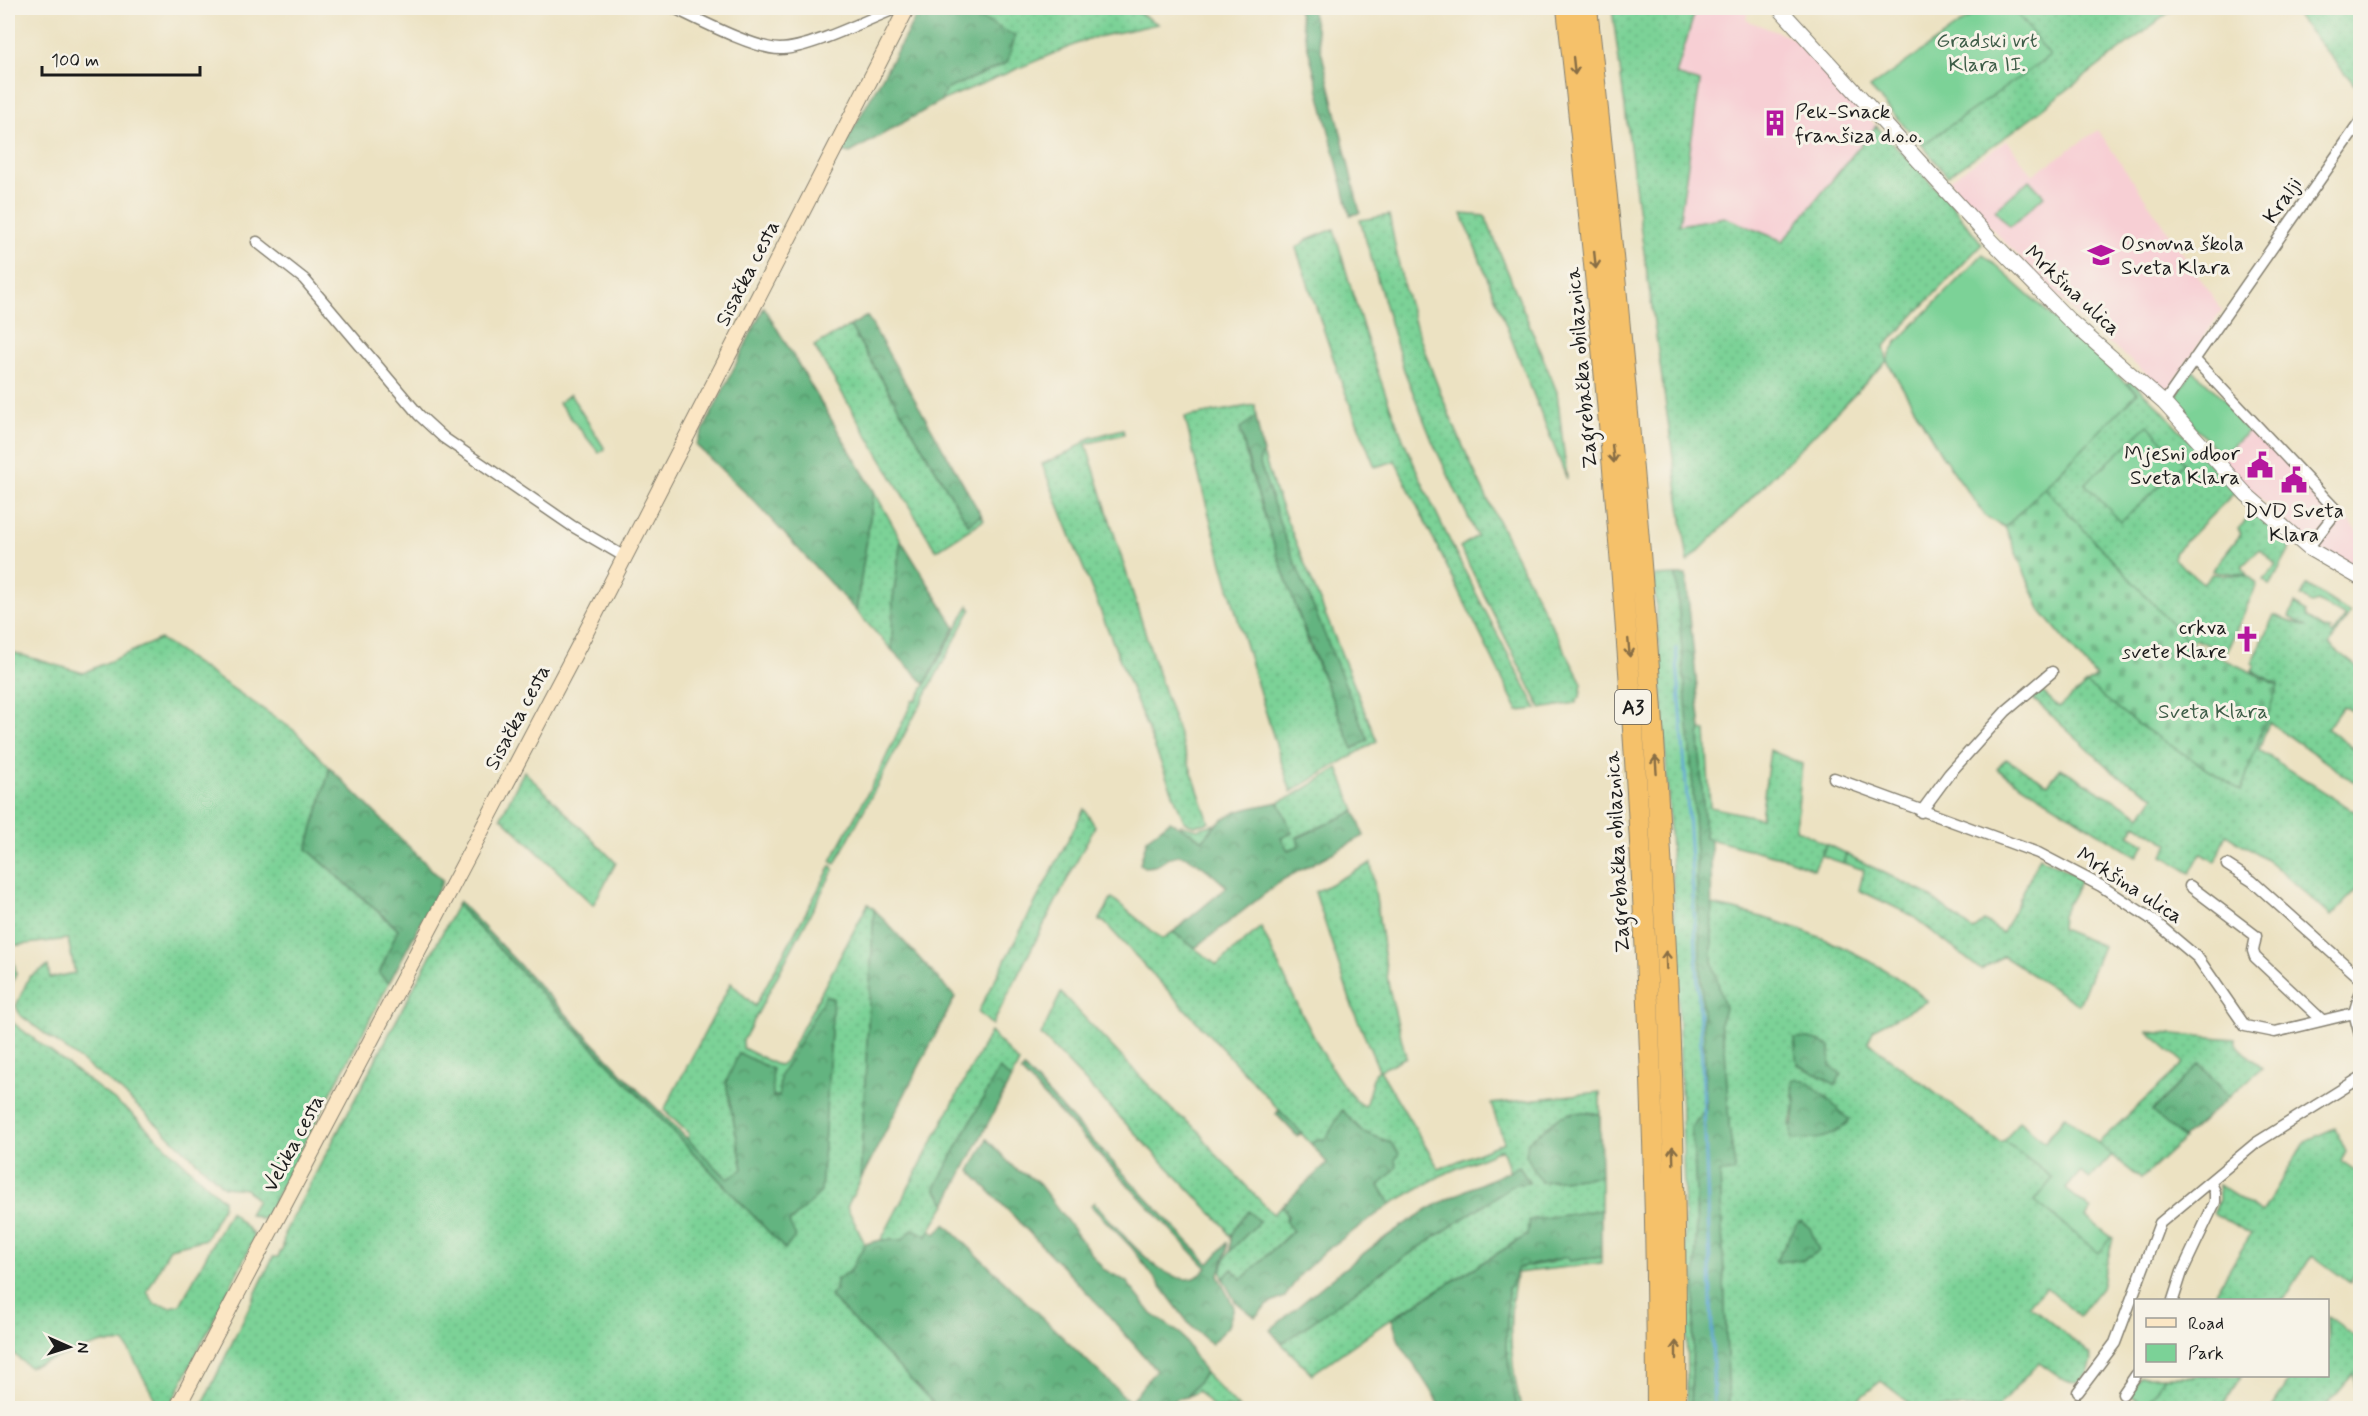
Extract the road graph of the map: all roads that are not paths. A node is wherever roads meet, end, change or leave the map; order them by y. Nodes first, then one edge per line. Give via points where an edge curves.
1 (674, 8) edge
2 (897, 8) edge
3 (908, 8) edge
4 (1567, 8) edge
5 (1587, 8) edge
6 (1779, 8) edge
7 (2361, 122) edge
8 (256, 242) dead end
9 (2194, 359) junction
10 (2164, 403) junction
11 (2308, 548) junction
12 (625, 557) junction
13 (2361, 578) edge
14 (2052, 672) dead end
15 (1834, 778) dead end
16 (1921, 812) junction
17 (2227, 865) dead end
18 (2190, 886) dead end
19 (446, 897) joint
20 (2361, 978) edge
21 (2361, 994) edge
22 (2354, 1013) junction
23 (2322, 1020) junction
24 (2361, 1035) edge
25 (2361, 1078) edge
26 (2211, 1183) junction
27 (2173, 1299) edge
28 (2135, 1377) edge
29 (2078, 1392) dead end
30 (2123, 1394) dead end
31 (177, 1408) edge
32 (1657, 1408) edge
33 (1676, 1408) edge

1 - 2 street via 763,46 781,49
3 - 12 main road, Sisačka cesta
4 -> 32 highway, Zagrebačka obilaznica / A3 via 1612,441 1633,700 1651,1077
33 -> 5 highway, Zagrebačka obilaznica / A3 via 1671,1075 1650,676 1633,451
6 - 10 street, Mrkšina ulica via 1990,240 2069,320
7 - 9 street, Kralji
8 - 12 street via 304,279 419,415 444,438 572,526
9 - 10 street, Kralji
9 - 11 street via 2337,511
10 - 11 street, Mrkšina ulica via 2247,495
11 - 13 street, Mrkšina ulica
12 - 19 main road, Sisačka cesta
14 - 16 street via 2006,711 1949,774
15 - 16 street, Mrkšina ulica
16 - 23 street, Mrkšina ulica via 2038,853 2154,920 2198,958 2245,1026 2275,1032
17 - 20 street via 2303,925
18 - 23 street via 2256,936 2255,957
19 - 31 main road, Velika cesta
21 - 22 street
22 - 23 street, Mrkšina ulica
22 - 24 street
25 - 26 street via 2256,1143
26 - 27 street via 2215,1202
26 - 29 street via 2160,1223 2115,1343
28 - 30 street

